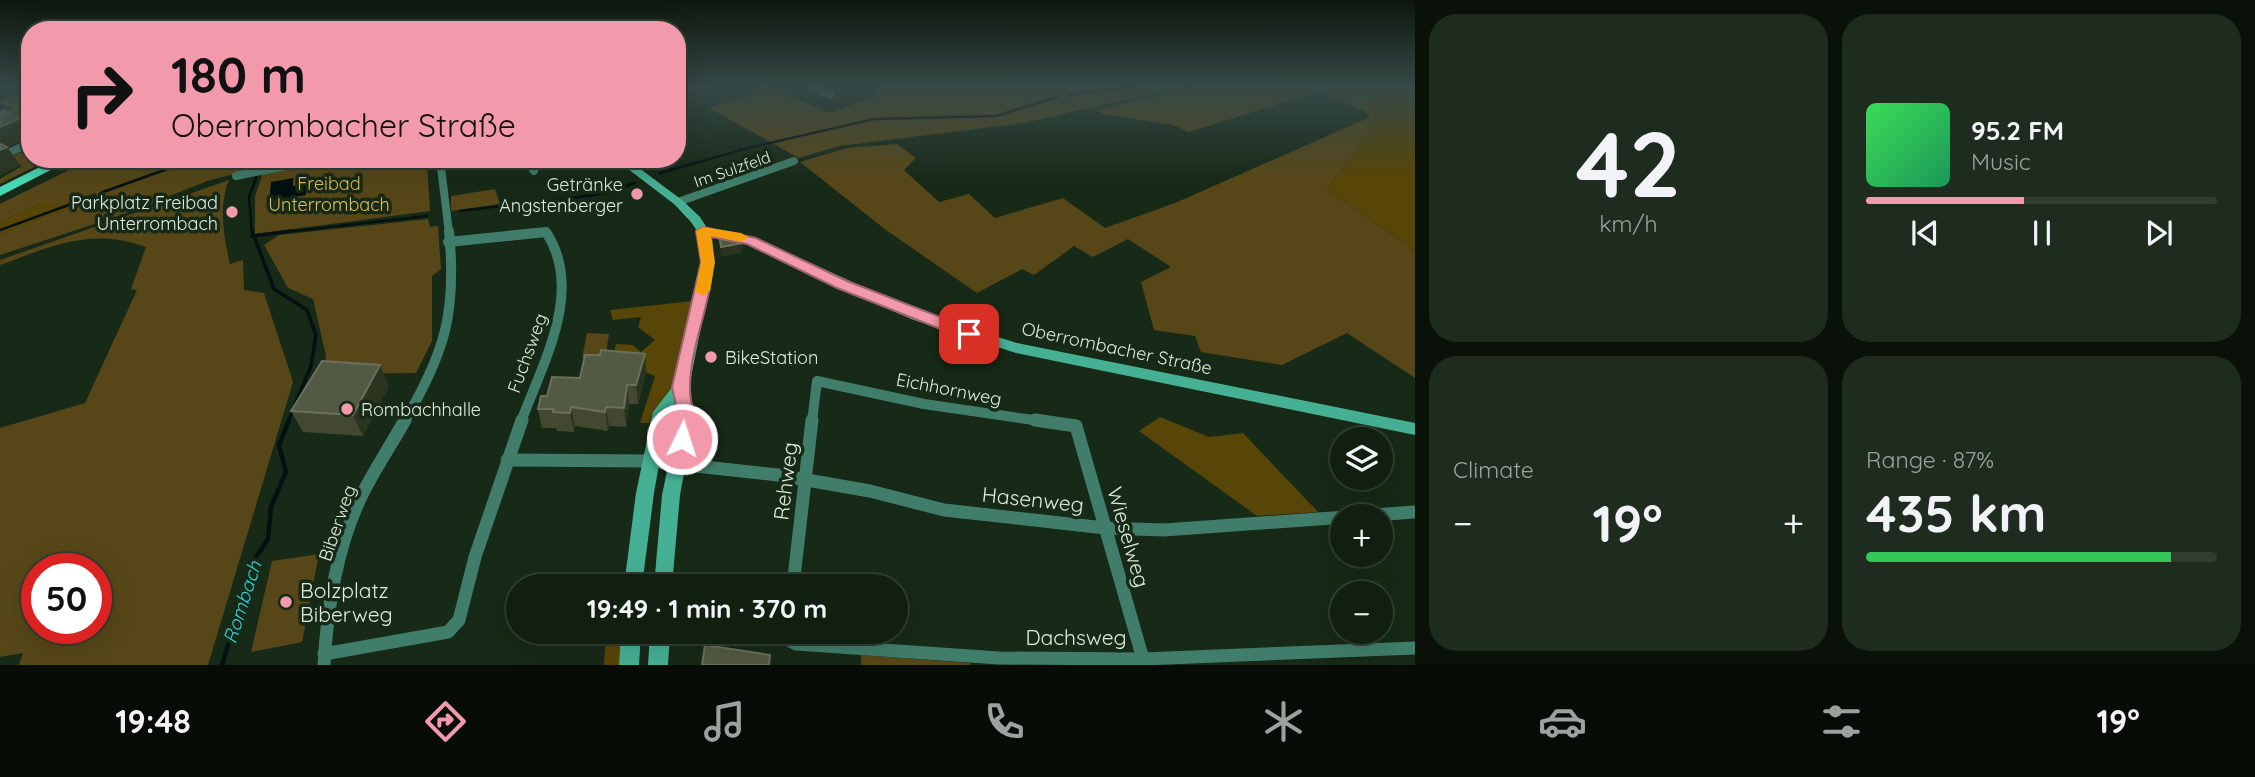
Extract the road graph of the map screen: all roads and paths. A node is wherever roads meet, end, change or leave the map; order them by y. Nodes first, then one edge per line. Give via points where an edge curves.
1 (21, 148) edge
2 (0, 158) edge
3 (794, 161) dead end
4 (48, 168) edge
5 (275, 168) edge
6 (441, 168) edge
7 (532, 168) edge
8 (632, 168) edge
9 (534, 171) dead end
10 (236, 176) dead end
11 (0, 192) edge
12 (678, 202) junction
13 (703, 231) junction
14 (448, 242) junction
15 (817, 381) joint
16 (681, 387) junction
17 (1076, 426) joint
18 (1415, 429) edge
19 (507, 460) junction
20 (650, 461) junction
21 (678, 464) junction
22 (806, 479) junction
23 (1415, 512) edge
24 (1105, 527) junction
25 (636, 574) edge
26 (664, 574) edge
27 (794, 574) edge
28 (630, 644) edge
29 (659, 644) edge
30 (796, 644) edge
31 (1415, 648) edge
32 (324, 659) edge
33 (1143, 659) junction
34 (629, 665) edge
35 (658, 665) edge

1 - 2 street
3 - 12 street, Im Sulzfeld
4 - 11 main road
5 - 10 street
6 - 14 street, Biberweg
7 - 9 street
8 - 12 main road
12 - 13 main road
13 - 16 main road via 708,262
13 - 18 main road, Oberrombacher Straße via 736,235 916,316 1016,348
14 - 19 street, Fuchsweg via 546,232 556,244 564,295 560,314
14 - 32 street, Biberweg via 453,297 444,340 359,501 327,618
15 - 17 street, Eichhornweg via 924,404
15 - 22 street, Rehweg
16 - 20 main road via 661,412
16 - 21 main road via 687,414
17 - 24 street, Wieselweg
19 - 20 street
19 - 32 street, Fuchsweg via 459,620 447,632
20 - 21 street, Hasenweg
20 - 25 main road
21 - 22 street, Hasenweg
21 - 26 main road
22 - 24 street, Hasenweg via 944,510
22 - 27 street, Rehweg
23 - 24 street, Hasenweg via 1164,530
24 - 33 street, Wieselweg
28 - 34 main road
29 - 35 main road
30 - 33 street, Dachsweg via 953,657
31 - 33 street, Dachsweg

